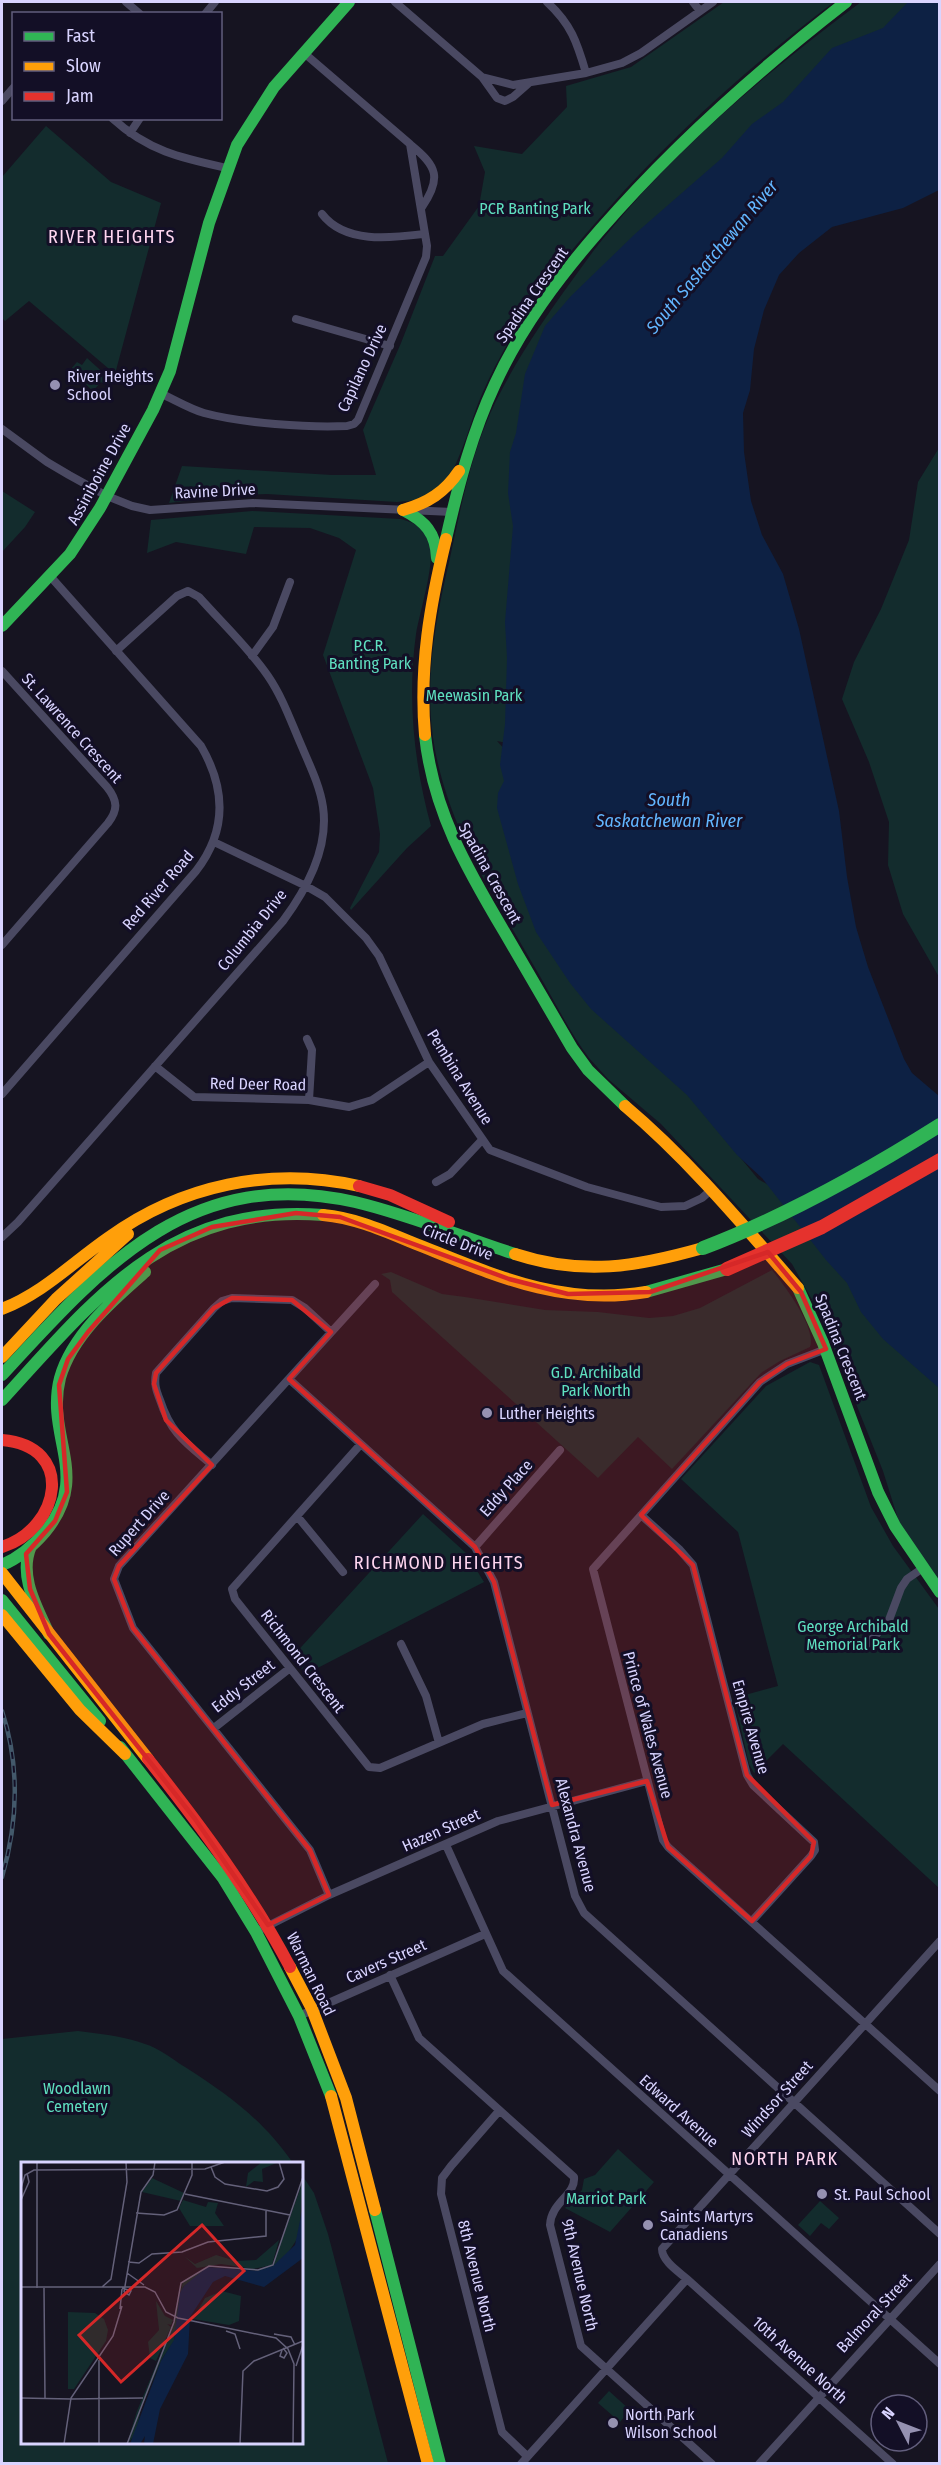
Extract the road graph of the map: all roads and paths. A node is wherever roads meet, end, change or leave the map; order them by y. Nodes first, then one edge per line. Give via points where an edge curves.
1 (126, 2) edge
2 (349, 2) edge
3 (395, 2) edge
4 (547, 2) edge
5 (693, 2) edge
6 (713, 2) edge
7 (846, 2) edge
8 (700, 11) junction
9 (138, 12) edge
10 (304, 53) junction
11 (586, 73) junction
12 (482, 77) junction
13 (529, 83) junction
14 (12, 89) edge
15 (2, 101) edge
16 (114, 120) edge
17 (139, 120) edge
18 (130, 133) junction
19 (410, 144) junction
20 (227, 168) junction
21 (422, 207) junction
22 (322, 214) dead end
23 (424, 234) junction
24 (296, 319) dead end
25 (390, 346) junction
26 (162, 394) junction
27 (2, 429) edge
28 (466, 460) junction
29 (107, 496) junction
30 (403, 510) junction
31 (452, 512) junction
32 (50, 576) junction
33 (437, 577) junction
34 (290, 582) dead end
35 (2, 626) edge
36 (116, 651) junction
37 (252, 656) junction
38 (2, 671) edge
39 (214, 842) junction
40 (306, 886) junction
41 (2, 945) edge
42 (307, 1038) dead end
43 (429, 1062) junction
44 (155, 1066) junction
45 (2, 1094) edge
46 (309, 1100) junction
47 (939, 1125) edge
48 (482, 1140) junction
49 (939, 1160) edge
50 (436, 1182) dead end
51 (214, 1186) junction
52 (711, 1190) junction
53 (2, 1237) edge
54 (160, 1250) junction
55 (517, 1255) junction
56 (375, 1284) dead end
57 (2, 1309) edge
58 (331, 1332) junction
59 (826, 1349) junction
60 (2, 1357) edge
61 (2, 1375) edge
62 (289, 1379) junction
63 (2, 1400) edge
64 (2, 1440) edge
65 (360, 1445) junction
66 (560, 1450) dead end
67 (212, 1465) junction
68 (641, 1515) junction
69 (297, 1516) junction
70 (35, 1542) junction
71 (2, 1547) edge
72 (475, 1547) junction
73 (2, 1565) edge
74 (923, 1568) junction
75 (343, 1572) dead end
76 (2, 1573) edge
77 (939, 1592) edge
78 (2, 1600) edge
79 (2, 1615) edge
80 (49, 1634) junction
81 (400, 1644) dead end
82 (867, 1646) dead end
83 (290, 1668) junction
84 (527, 1713) junction
85 (214, 1728) junction
86 (439, 1743) junction
87 (125, 1754) junction
88 (647, 1781) junction
89 (552, 1805) junction
90 (446, 1845) junction
91 (329, 1895) junction
92 (752, 1921) junction
93 (262, 1928) junction
94 (485, 1934) junction
95 (938, 1945) edge
96 (390, 1975) junction
97 (312, 2009) junction
98 (299, 2016) junction
99 (865, 2024) junction
100 (939, 2091) edge
101 (794, 2102) junction
102 (499, 2111) junction
103 (729, 2175) junction
104 (939, 2234) edge
105 (939, 2264) edge
106 (687, 2279) junction
107 (889, 2319) junction
108 (939, 2364) edge
109 (606, 2369) junction
110 (818, 2396) junction
111 (527, 2456) junction
112 (428, 2463) edge
113 (440, 2463) edge
114 (521, 2463) edge
115 (712, 2463) edge
116 (759, 2463) edge
117 (893, 2463) edge

1 - 9 street
2 - 10 main road, Assiniboine Drive
3 - 12 street
4 - 11 street via 572,29
5 - 8 street
6 - 8 street
7 - 28 main road, Spadina Crescent via 732,94 667,157 593,238 544,300 512,351 484,407
8 - 11 street via 632,58
10 - 19 street
10 - 20 main road, Assiniboine Drive via 254,115
11 - 13 street
12 - 13 street via 513,85
12 - 13 street via 497,98 505,101
14 - 15 street
16 - 18 street
17 - 18 street
18 - 20 street via 171,155
19 - 21 street, Capilano Drive
19 - 21 street via 434,169 432,193
20 - 26 main road, Assiniboine Drive
21 - 23 street, Capilano Drive
22 - 23 street via 329,223 360,235 391,238
23 - 25 street, Capilano Drive via 426,257
24 - 25 street
25 - 26 street, Capilano Drive via 358,420 347,426 225,417 202,412
26 - 29 main road, Assiniboine Drive
27 - 29 street, Ravine Drive via 47,462
28 - 30 main road via 438,497
28 - 31 main road, Spadina Crescent
29 - 30 street, Ravine Drive via 150,510 253,503
29 - 32 main road, Assiniboine Drive via 71,552
30 - 31 street, Ravine Drive
30 - 33 main road via 422,520 433,533
31 - 33 main road, Spadina Crescent
32 - 35 main road, Assiniboine Drive
32 - 36 street, Red River Road
33 - 52 main road, Spadina Crescent via 422,683 431,776 445,825 572,1048 599,1083 656,1132
34 - 37 street via 273,627
36 - 37 street, Columbia Drive via 177,596 188,591 199,597
36 - 39 street, Red River Road via 201,746 211,763 220,801
37 - 40 street, Columbia Drive via 286,709 323,807 323,830
38 - 41 street, St. Lawrence Crescent via 107,788 116,806 108,823
39 - 40 street, Pembina Avenue
39 - 45 street, Red River Road via 196,871
40 - 43 street, Pembina Avenue via 325,897 347,918 379,957
40 - 44 street, Columbia Drive via 283,921
42 - 46 street via 312,1050
43 - 46 street, Red Deer Road via 358,1105 337,1107
43 - 48 street, Pembina Avenue
44 - 46 street, Red Deer Road via 194,1097
44 - 53 street, Columbia Drive
47 - 55 main road, Circle Drive, bridge via 829,1191 703,1248 637,1266 610,1268 569,1267
48 - 50 street via 450,1174
48 - 52 street, Pembina Avenue via 490,1150 504,1156 587,1187 661,1207 685,1206
49 - 54 main road, Circle Drive, bridge via 822,1227 727,1269 650,1292 610,1296 568,1294 509,1279 340,1217 296,1214 248,1218 193,1233
51 - 55 main road via 261,1177 292,1177 370,1188
51 - 57 main road via 154,1208 112,1234 38,1293
51 - 60 main road via 152,1218 112,1247
52 - 59 main road, Spadina Crescent via 801,1292
54 - 63 main road, Circle Drive via 102,1296
54 - 70 main road via 146,1271 84,1337 64,1368 57,1401 68,1464 67,1491 55,1521
55 - 61 main road, Circle Drive via 409,1216 342,1198 286,1193 232,1200 161,1228 126,1253
56 - 58 street, Rupert Drive
58 - 62 street, Rupert Drive
58 - 67 street via 292,1300 232,1298 214,1308 156,1373 154,1384 174,1432
59 - 68 street, Prince of Wales Avenue via 787,1365 760,1382
59 - 74 main road, Spadina Crescent via 878,1492
62 - 65 street, Alexandra Avenue
62 - 67 street, Rupert Drive
64 - 71 main road via 19,1441 33,1448 46,1462 54,1488 39,1521
65 - 69 street, Richmond Crescent
65 - 72 street, Alexandra Avenue
66 - 72 street, Eddy Place
67 - 85 street, Rupert Drive via 119,1566 114,1579 133,1628
68 - 88 street, Prince of Wales Avenue via 593,1569
68 - 92 street, Empire Avenue via 693,1565 747,1775 814,1842 811,1856
69 - 75 street
69 - 83 street, Richmond Crescent via 232,1589
70 - 73 main road
70 - 80 main road via 26,1554 26,1567 30,1589
72 - 84 street, Alexandra Avenue via 494,1582
74 - 77 main road, Spadina Crescent
74 - 82 street via 901,1587 892,1616
76 - 80 main road, Warman Road
78 - 87 main road, Warman Road
79 - 87 main road via 80,1710
80 - 93 main road, Warman Road via 195,1819
81 - 86 street via 426,1696
83 - 85 street, Eddy Street
83 - 86 street, Richmond Crescent via 369,1767 380,1768
84 - 86 street, Richmond Crescent via 483,1724
84 - 89 street, Alexandra Avenue
85 - 91 street, Rupert Drive via 310,1850
87 - 93 main road, Warman Road
88 - 89 street, Hazen Street
88 - 92 street, Prince of Wales Avenue via 668,1847
89 - 90 street, Hazen Street via 498,1821
89 - 101 street, Alexandra Avenue via 584,1913
90 - 91 street, Hazen Street
90 - 94 street, Edward Avenue
91 - 93 street, Hazen Street
92 - 99 street, Prince of Wales Avenue
93 - 97 main road, Warman Road
93 - 98 main road, Warman Road
94 - 96 street, Cavers Street
94 - 103 street, Edward Avenue via 503,1971
95 - 99 street, Windsor Street
96 - 97 street, Cavers Street
96 - 102 street, 9th Avenue North via 419,2038
97 - 98 street, Cavers Street
97 - 113 main road, Warman Road via 352,2120
98 - 112 main road, Warman Road via 329,2088
99 - 100 street, Prince of Wales Avenue
99 - 101 street, Windsor Street
101 - 103 street, Windsor Street
101 - 104 street, Alexandra Avenue
102 - 109 street, 9th Avenue North via 574,2177 573,2187 550,2214 550,2226 581,2346
102 - 111 street, 8th Avenue North via 450,2166 442,2178 441,2194 502,2432
103 - 106 street, Windsor Street via 663,2249 662,2255
103 - 107 street, Edward Avenue
105 - 107 street, Balmoral Street
106 - 109 street
106 - 110 street, 10th Avenue North
107 - 108 street, Edward Avenue
107 - 110 street, Balmoral Street
109 - 111 street
109 - 115 street, 9th Avenue North
110 - 116 street, Balmoral Street
110 - 117 street, 10th Avenue North
111 - 114 street

